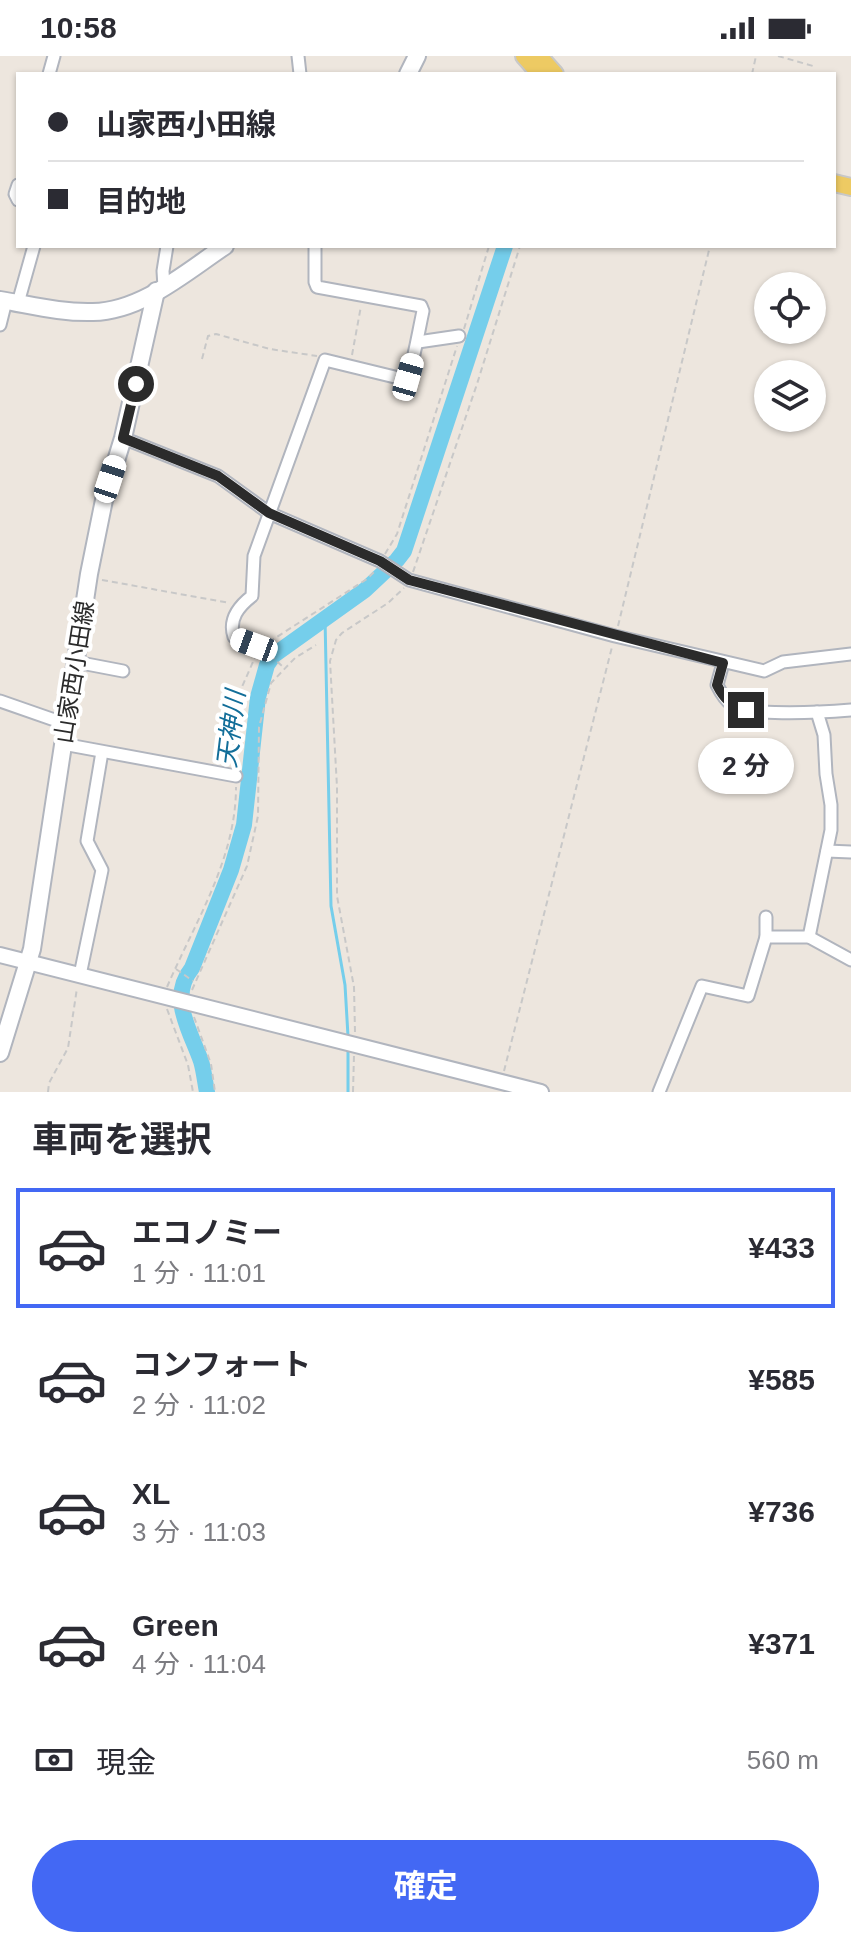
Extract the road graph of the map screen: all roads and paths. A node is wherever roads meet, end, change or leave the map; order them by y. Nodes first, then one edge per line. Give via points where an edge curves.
1 (524, 56) edge
2 (778, 56) edge
3 (813, 66) dead end
4 (548, 72) edge
5 (33, 248) edge
6 (167, 248) edge
7 (222, 248) edge
8 (315, 248) edge
9 (488, 248) edge
10 (519, 248) edge
11 (710, 248) edge
12 (160, 289) junction
13 (363, 293) junction
14 (8, 301) edge
15 (0, 325) edge
16 (459, 336) junction
17 (418, 342) junction
18 (352, 355) dead end
19 (202, 359) dead end
20 (325, 360) junction
21 (123, 438) junction
22 (269, 513) junction
23 (382, 562) junction
24 (406, 577) junction
25 (89, 578) junction
26 (239, 606) junction
27 (615, 636) junction
28 (316, 645) dead end
29 (262, 647) junction
30 (851, 654) edge
31 (76, 662) junction
32 (723, 663) junction
33 (284, 667) junction
34 (123, 671) dead end
35 (0, 701) edge
36 (851, 710) edge
37 (817, 712) junction
38 (66, 724) junction
39 (63, 744) junction
40 (102, 752) junction
41 (236, 776) junction
42 (827, 851) junction
43 (851, 852) edge
44 (766, 917) dead end
45 (766, 937) junction
46 (809, 937) junction
47 (0, 955) edge
48 (851, 960) edge
49 (28, 962) junction
50 (175, 968) junction
51 (80, 975) junction
52 (194, 982) junction
53 (167, 998) junction
54 (191, 1004) junction
55 (355, 1046) junction
56 (0, 1053) edge
57 (501, 1083) junction
58 (48, 1092) edge
59 (193, 1092) edge
60 (215, 1092) edge
61 (353, 1092) edge
62 (541, 1092) edge
63 (659, 1092) edge

1 - 4 main road
2 - 3 path
5 - 14 street
6 - 12 street
7 - 12 main road
8 - 13 street via 317,287
9 - 16 path
10 - 24 path via 417,563
11 - 27 path
12 - 14 main road via 118,309 95,312
12 - 21 main road, 山家西小田線
13 - 17 street via 421,306
13 - 18 path
14 - 15 street
16 - 17 street
16 - 23 path via 397,534
17 - 20 street via 403,379
19 - 20 path via 208,336 216,334
20 - 22 street
21 - 22 street via 218,476
21 - 25 main road, 山家西小田線
22 - 23 street
22 - 26 street via 254,556 252,596
23 - 24 street
23 - 29 path via 367,579
24 - 27 street
24 - 55 path via 388,603 342,633 330,661 337,896 354,987
25 - 26 path
25 - 31 main road, 山家西小田線
26 - 29 street via 231,632
27 - 32 street
27 - 57 path
28 - 33 path
29 - 33 path
29 - 41 path via 238,696
30 - 32 street via 783,662 764,671
31 - 34 street
31 - 38 main road, 山家西小田線
32 - 37 street via 717,685 733,706
33 - 52 path via 271,683 262,709 258,816 247,866
35 - 38 street
36 - 37 street
37 - 42 street via 831,805
38 - 39 main road, 山家西小田線
39 - 40 street
39 - 49 main road, 山家西小田線
40 - 41 street
40 - 51 street via 87,841 102,870
41 - 50 path via 226,855
42 - 43 street
42 - 46 street
44 - 45 street
45 - 46 street
45 - 63 street via 748,996 702,986
46 - 48 street
47 - 49 street
49 - 51 street
49 - 56 main road, 山家西小田線
50 - 52 path
50 - 53 path
51 - 53 street
51 - 58 path via 68,1048
52 - 54 path
53 - 54 street
53 - 59 path
54 - 55 street
54 - 60 path
55 - 57 street
55 - 61 path
57 - 62 street

